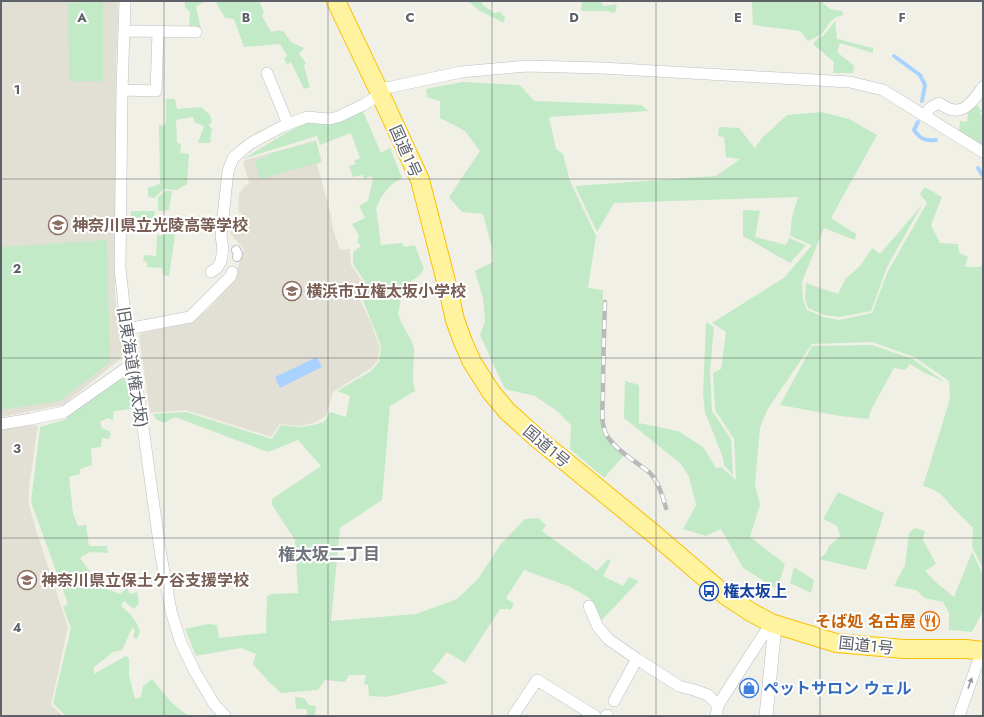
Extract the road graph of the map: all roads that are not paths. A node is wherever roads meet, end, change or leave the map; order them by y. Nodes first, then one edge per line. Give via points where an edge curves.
1 (125, 1) edge
2 (336, 1) edge
3 (124, 31) junction
4 (158, 32) junction
5 (196, 32) dead end
6 (267, 73) dead end
7 (983, 86) edge
8 (122, 90) junction
9 (379, 92) junction
10 (924, 116) junction
11 (288, 124) junction
12 (983, 152) edge
13 (211, 272) dead end
14 (232, 272) dead end
15 (127, 329) junction
16 (134, 367) junction
17 (1, 424) edge
18 (589, 606) dead end
19 (773, 624) junction
20 (982, 651) edge
21 (637, 659) junction
22 (614, 701) dead end
23 (717, 711) edge
24 (225, 716) edge
25 (513, 716) edge
26 (595, 716) edge
27 (766, 716) edge
28 (959, 716) edge

1 - 3 street, 旧東海道(権太坂)
2 - 9 highway, 国道1号
3 - 4 street
3 - 8 street, 旧東海道(権太坂)
4 - 5 street
4 - 8 street via 156,91
6 - 11 street
7 - 10 street via 965,108 956,110 939,103 930,108
8 - 15 street, 旧東海道(権太坂) via 120,268
9 - 10 street via 391,87 461,72 526,66 602,68 850,82 882,90
9 - 11 street via 363,105 338,117 307,117
9 - 19 highway, 国道1号 via 420,180 455,320 463,342 491,392 507,411 538,439 725,595
10 - 12 street
11 - 13 street via 251,143 233,158 228,171 230,246 223,249 221,261
14 - 15 street via 190,317
15 - 16 street, 旧東海道(権太坂)
16 - 17 street via 126,369 64,412
16 - 24 street, 旧東海道(権太坂) via 171,611 181,643 194,670 214,704
18 - 21 street via 598,627 608,639
19 - 20 highway, 国道1号 via 836,643 904,649
19 - 23 street
19 - 27 street
28 -> 20 street
21 - 22 street
21 - 23 street via 679,686 708,695
25 - 26 street via 537,680

